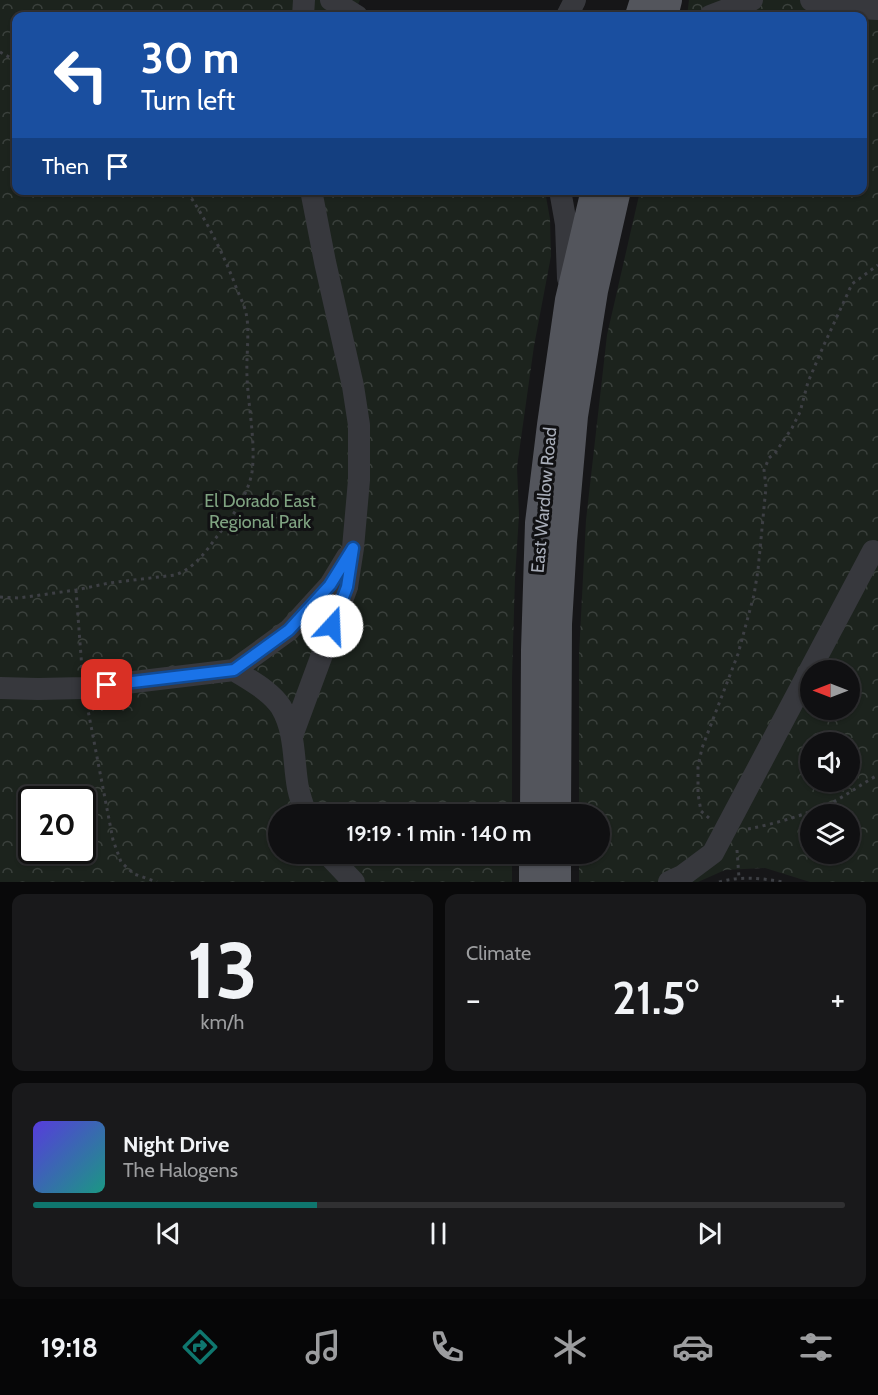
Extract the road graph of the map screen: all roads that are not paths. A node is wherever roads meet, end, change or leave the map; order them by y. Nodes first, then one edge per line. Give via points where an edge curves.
1 (331, 0) edge
2 (752, 0) edge
3 (811, 0) edge
4 (878, 9) edge
5 (350, 12) edge
6 (720, 12) edge
7 (312, 195) edge
8 (561, 195) edge
9 (594, 195) edge
10 (616, 195) edge
11 (569, 300) junction
12 (353, 548) junction
13 (876, 548) edge
14 (234, 670) junction
15 (0, 688) edge
16 (292, 736) junction
17 (303, 804) edge
18 (534, 804) edge
19 (557, 804) edge
20 (337, 864) edge
21 (533, 864) edge
22 (557, 864) edge
23 (354, 882) edge
24 (533, 882) edge
25 (557, 882) edge
26 (669, 882) edge

1 - 5 lane
2 - 6 lane
3 - 4 lane
7 - 12 lane via 359,425
8 - 11 lane
9 - 11 main road, East Wardlow Road
10 - 19 main road, East Wardlow Road via 594,291 574,416 558,624
11 - 18 main road, East Wardlow Road via 539,523
12 - 14 lane via 330,585 289,630
12 - 16 lane via 347,587
13 - 26 lane via 713,853
14 - 15 lane via 84,688
14 - 16 lane via 280,707
16 - 17 lane
20 - 23 lane
21 - 24 main road
22 - 25 main road

